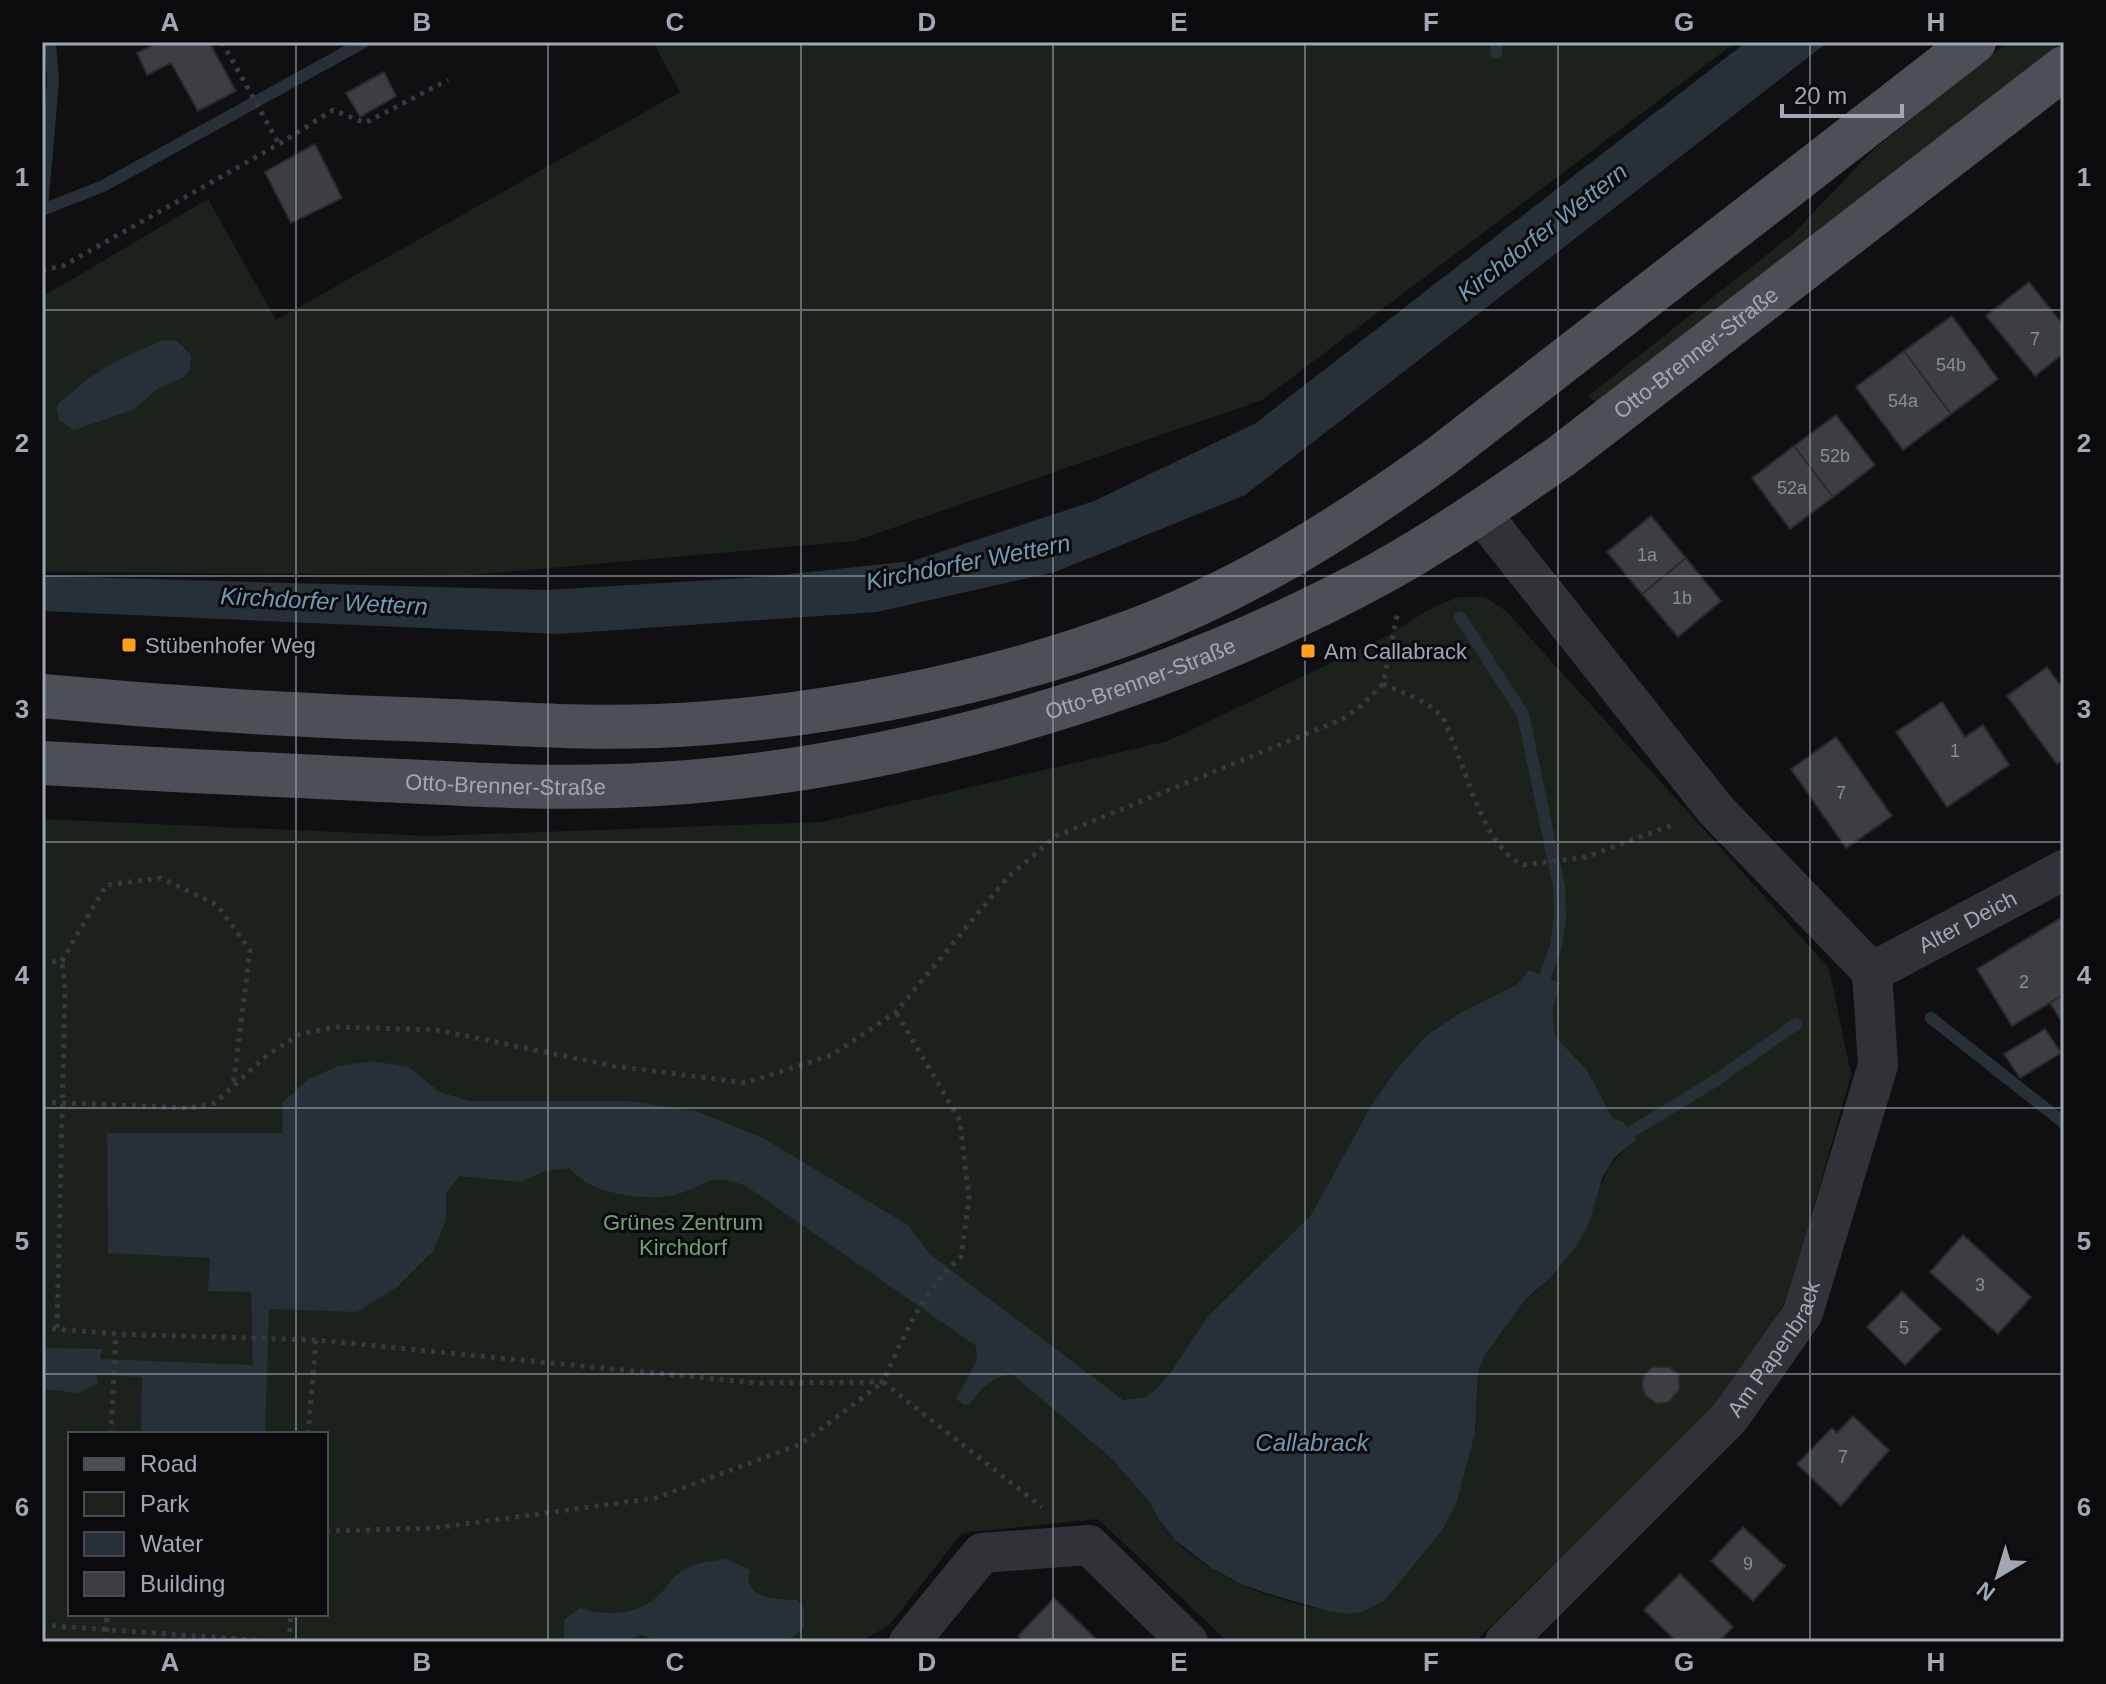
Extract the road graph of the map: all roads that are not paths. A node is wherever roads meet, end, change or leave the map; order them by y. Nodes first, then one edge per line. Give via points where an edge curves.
1 (1974, 42) edge
2 (2064, 68) edge
3 (1440, 457) junction
4 (1480, 512) junction
5 (42, 696) edge
6 (42, 763) edge
7 (2064, 870) edge
8 (1872, 972) junction
9 (909, 1642) edge
10 (1188, 1642) edge
11 (1505, 1642) edge

1 - 3 main road, Otto-Brenner-Straße
2 - 4 main road, Otto-Brenner-Straße via 1560,457
3 - 4 main road
3 - 5 main road, Otto-Brenner-Straße via 1358,516 1270,567 1128,633 978,677 811,712 656,726 575,726 238,713
4 - 6 main road, Otto-Brenner-Straße via 1331,599 1172,670 965,734 857,758 618,786
4 - 8 street via 1715,809
7 - 8 street, Alter Deich
8 - 11 street, Am Papenbrack via 1878,1065 1803,1313 1730,1417
9 - 10 street via 982,1553 1089,1545

